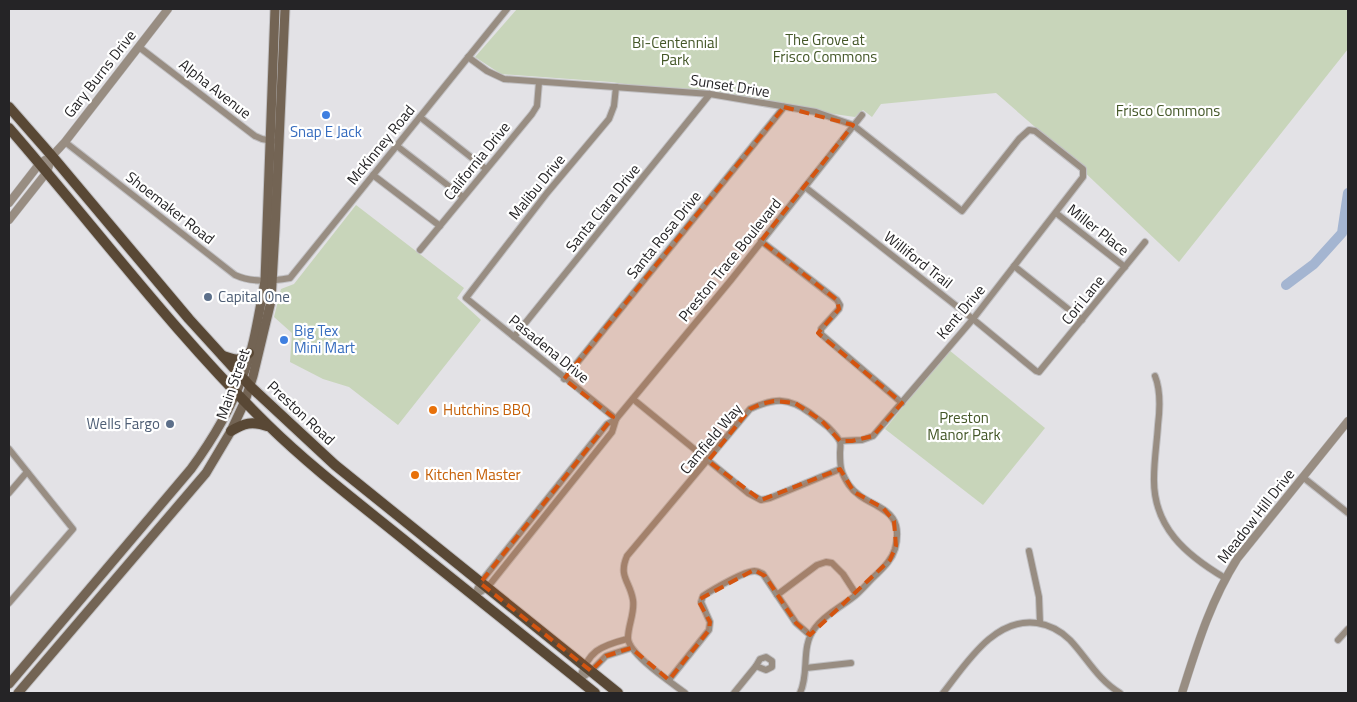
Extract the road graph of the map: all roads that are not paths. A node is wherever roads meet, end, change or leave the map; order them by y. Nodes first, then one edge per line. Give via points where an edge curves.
1 (168, 9) edge
2 (275, 9) edge
3 (285, 9) edge
4 (507, 9) edge
5 (139, 47) junction
6 (468, 57) junction
7 (539, 82) junction
8 (616, 87) junction
9 (710, 94) junction
10 (9, 107) edge
11 (784, 107) junction
12 (862, 115) dead end
13 (420, 117) junction
14 (854, 125) junction
15 (9, 128) edge
16 (269, 140) junction
17 (65, 142) junction
18 (279, 142) junction
19 (397, 146) junction
20 (52, 156) junction
21 (40, 164) junction
22 (486, 169) junction
23 (47, 172) junction
24 (1084, 172) joint
25 (373, 175) junction
26 (805, 187) junction
27 (464, 197) junction
28 (9, 203) edge
29 (1056, 213) junction
30 (9, 220) edge
31 (440, 226) junction
32 (761, 241) junction
33 (1145, 242) dead end
34 (420, 250) dead end
35 (1014, 266) junction
36 (1125, 267) junction
37 (269, 281) junction
38 (160, 284) junction
39 (147, 294) junction
40 (466, 298) joint
41 (973, 319) junction
42 (1082, 320) junction
43 (514, 337) junction
44 (249, 353) junction
45 (222, 356) junction
46 (1039, 372) joint
47 (1154, 376) dead end
48 (242, 378) junction
49 (564, 378) junction
50 (250, 386) junction
51 (235, 392) junction
52 (633, 399) junction
53 (244, 401) junction
54 (902, 403) junction
55 (616, 420) junction
56 (1348, 421) edge
57 (270, 427) junction
58 (231, 431) junction
59 (840, 441) junction
60 (9, 449) edge
61 (708, 461) junction
62 (840, 469) junction
63 (27, 472) junction
64 (1304, 478) junction
65 (9, 493) edge
66 (387, 508) junction
67 (536, 513) junction
68 (1348, 513) edge
69 (542, 518) junction
70 (378, 519) junction
71 (137, 532) junction
72 (147, 542) junction
73 (1029, 551) dead end
74 (1225, 578) junction
75 (483, 585) junction
76 (776, 594) junction
77 (856, 594) junction
78 (474, 596) junction
79 (9, 602) edge
80 (1040, 623) junction
81 (1348, 629) edge
82 (810, 635) junction
83 (627, 639) junction
84 (1338, 640) dead end
85 (631, 648) junction
86 (851, 663) dead end
87 (756, 666) dead end
88 (587, 668) junction
89 (806, 668) junction
90 (578, 680) junction
91 (669, 680) junction
92 (9, 684) edge
93 (18, 693) edge
94 (595, 693) edge
95 (618, 693) edge
96 (685, 693) edge
97 (734, 693) edge
98 (800, 693) edge
99 (943, 693) edge
100 (1120, 693) edge
101 (1182, 693) edge

1 - 5 street, Gary Burns Drive
2 - 16 main road, Main Street
3 - 18 main road, Main Street
4 - 6 street, McKinney Road
5 - 16 street, Alpha Avenue via 255,136
5 - 17 street, Gary Burns Drive
6 - 7 street, Sunset Drive via 498,77
6 - 13 street, McKinney Road
7 - 8 street, Sunset Drive
7 - 22 street, California Drive via 537,106
8 - 9 street, Sunset Drive
8 - 40 street, Malibu Drive via 609,119
9 - 11 street, Sunset Drive
9 - 43 street, Santa Clara Drive
10 - 20 main road, Preston Road
11 - 14 street, Sunset Drive via 816,112
11 - 49 street, Santa Rosa Drive
12 - 14 street, Preston Trace Boulevard
13 - 19 street, McKinney Road
13 - 22 street
14 - 24 street, Sunset Drive via 962,211 1019,139 1032,130
14 - 26 street, Preston Trace Boulevard
15 - 21 main road, Preston Road
16 - 18 street, Alpha Avenue
16 - 37 main road, Main Street
17 - 20 street, Gary Burns Drive
17 - 37 street, Shoemaker Road via 236,275
18 - 37 main road, Main Street
19 - 25 street, McKinney Road
19 - 27 street
20 - 21 street
20 - 23 street
20 - 38 main road, Preston Road
21 - 23 main road, Preston Road
21 - 28 street
22 - 27 street, California Drive
23 - 30 street
23 - 39 main road, Preston Road
24 - 29 street, Kent Drive
25 - 31 street
25 - 37 street, McKinney Road via 290,278
26 - 32 street, Preston Trace Boulevard
26 - 41 street, Williford Trail
27 - 31 street, California Drive
29 - 35 street, Kent Drive
29 - 36 street, Miller Place
31 - 34 street, California Drive
32 - 52 street, Preston Trace Boulevard
32 - 54 street via 837,300 839,309 821,329 821,334
33 - 36 street, Cori Lane
35 - 41 street, Kent Drive
35 - 42 street
36 - 42 street, Cori Lane
37 - 44 main road, Main Street
37 - 50 main road, Main Street via 271,301
38 - 39 main road
38 - 45 main road, Preston Road
39 - 51 main road, Preston Road
40 - 43 street, Pasadena Drive
41 - 46 street, Williford Trail
41 - 54 street, Kent Drive
42 - 46 street, Cori Lane
43 - 49 street, Pasadena Drive
44 - 45 main road via 240,360
44 - 48 main road, Main Street
45 - 48 main road, Preston Road
47 - 74 street via 1158,383 1160,411 1154,478 1162,517 1174,539
48 - 50 main road, Preston Road
48 - 51 main road, Main Street
49 - 55 street, Pasadena Drive
50 - 53 main road, Main Street
50 - 66 main road, Preston Road
51 - 53 main road, Preston Road
51 - 71 main road, Main Street via 205,450
52 - 55 street, Preston Trace Boulevard
52 - 61 street
53 - 57 main road, Preston Road
53 - 58 main road, Main Street
54 - 59 street, Kent Drive via 873,436
55 - 67 street, Preston Trace Boulevard via 607,424
55 - 69 street, Preston Trace Boulevard via 612,432
56 - 64 street, Meadow Hill Drive
57 - 58 main road via 250,422
57 - 70 main road, Preston Road
58 - 72 main road, Main Street via 206,472
59 - 61 street, Camfield Way via 822,421 803,408 774,400 750,409
59 - 62 street
60 - 63 street
61 - 62 street via 748,494 761,500
61 - 83 street, Camfield Way via 627,556 623,572 633,601
62 - 77 street via 854,492 883,508 897,531 896,546 890,560
63 - 65 street
63 - 79 street via 73,529
64 - 68 street
64 - 74 street, Meadow Hill Drive
66 - 70 main road
66 - 75 main road, Preston Road
67 - 69 street
67 - 75 street, Preston Trace Boulevard
69 - 75 street, Preston Trace Boulevard
70 - 78 main road, Preston Road
71 - 72 main road
71 - 92 main road, Main Street
72 - 93 main road, Main Street
73 - 80 street via 1039,598
74 - 101 street, Meadow Hill Drive via 1206,618
75 - 78 street, Preston Trace Boulevard
75 - 88 main road, Preston Road
76 - 77 street via 826,562 832,563 843,574
76 - 82 street
76 - 91 street via 763,574 754,570 703,596 701,602 710,622 709,630
77 - 82 street via 819,623
78 - 90 main road, Preston Road
80 - 99 street via 1025,622 997,633 976,651
80 - 100 street via 1061,631 1109,687
81 - 84 street
82 - 89 street
83 - 85 street
83 - 88 street via 602,646 594,652
85 - 88 street via 606,656
85 - 91 street
86 - 89 street
87 - 97 street
88 - 90 street
88 - 95 main road, Preston Road
89 - 98 street
90 - 94 main road, Preston Road
91 - 96 street

